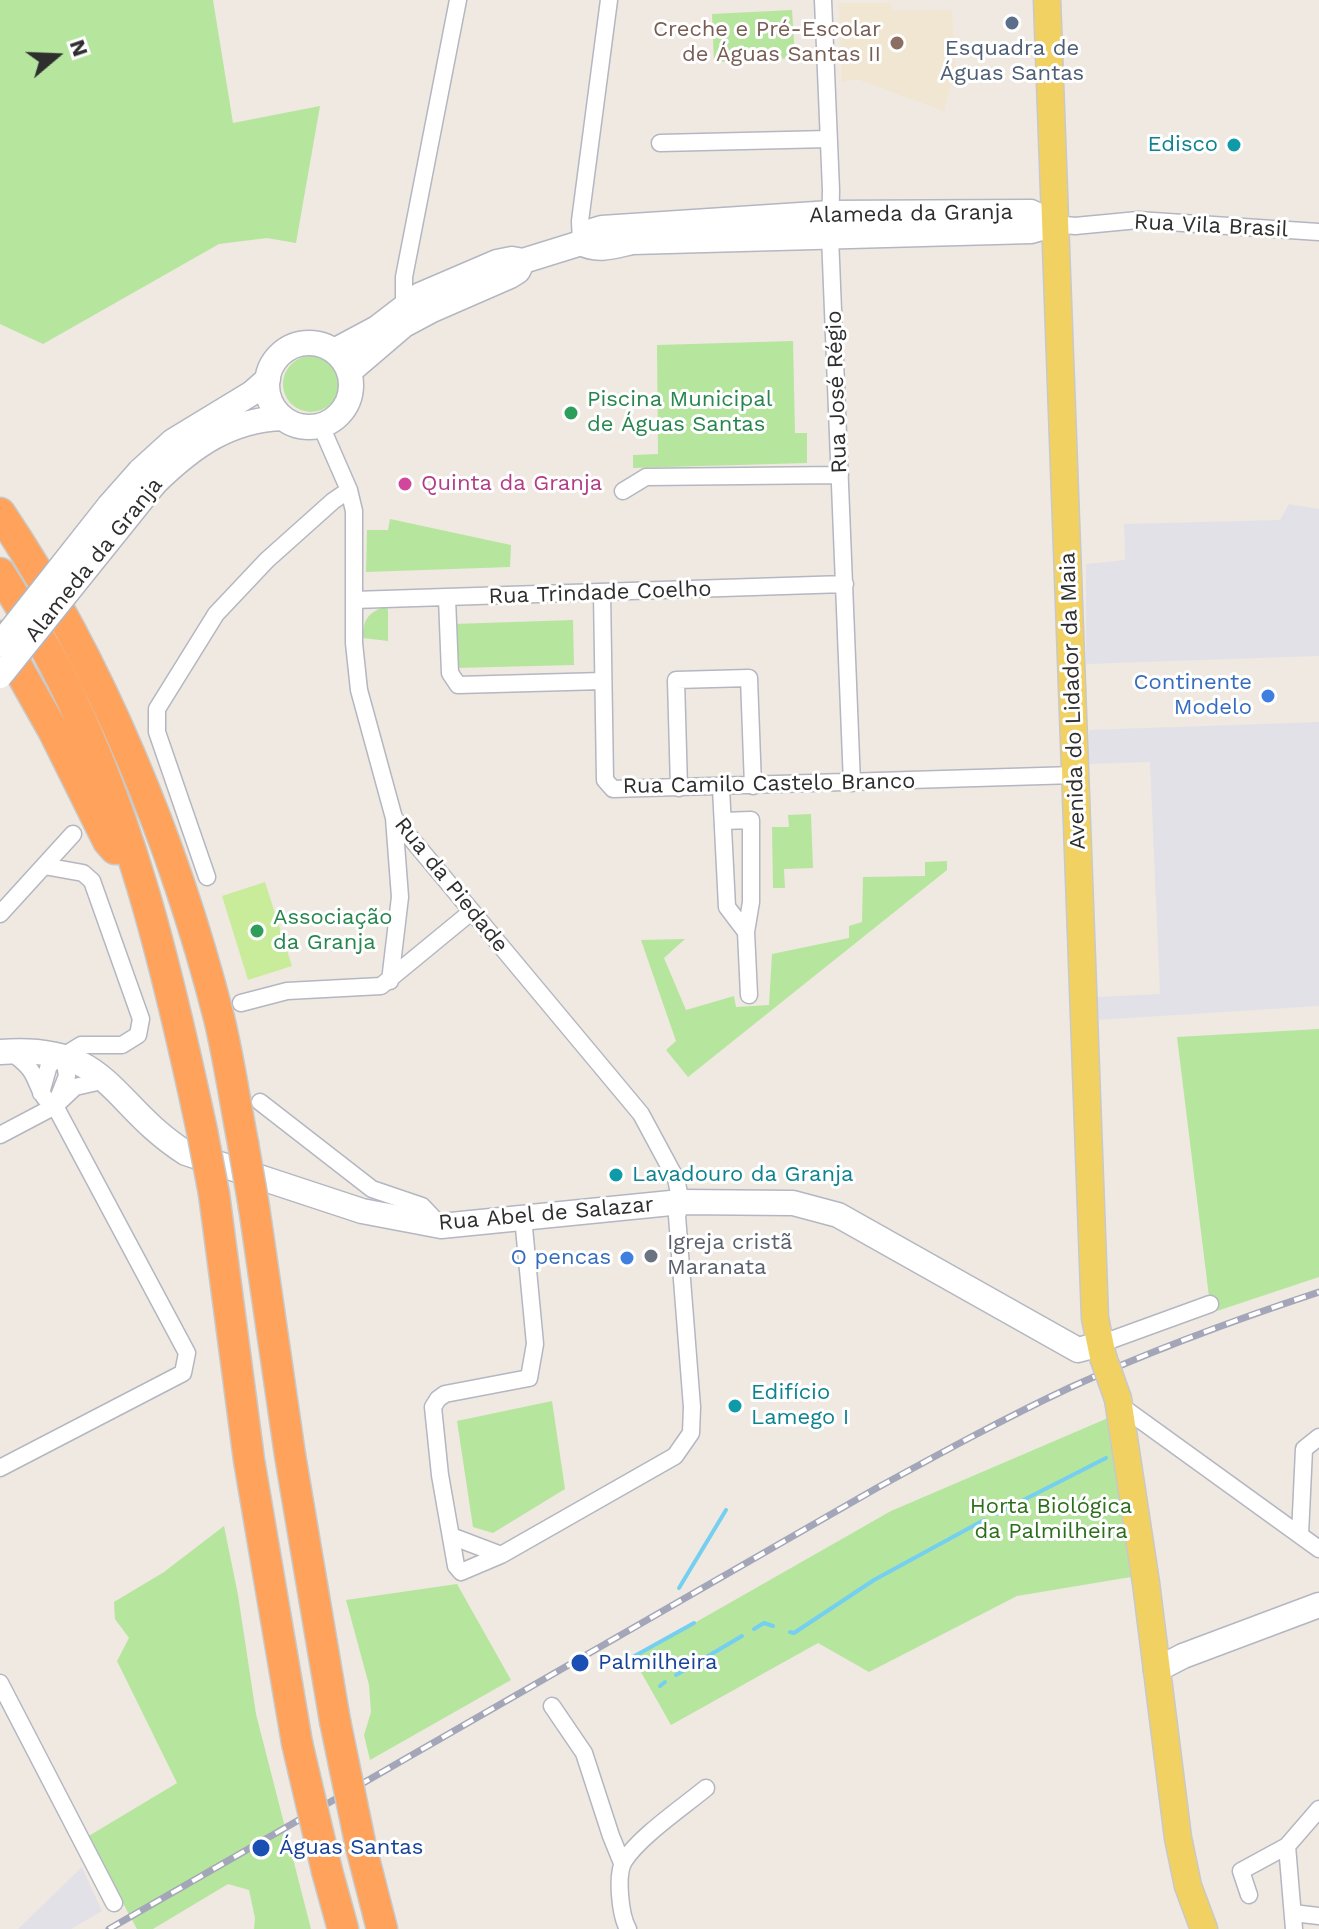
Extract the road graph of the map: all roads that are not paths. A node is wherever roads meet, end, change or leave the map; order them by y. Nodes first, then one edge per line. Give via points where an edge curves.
1 (458, 0) edge
2 (609, 0) edge
3 (823, 0) edge
4 (1047, 0) edge
5 (828, 139) junction
6 (660, 143) dead end
7 (1055, 224) junction
8 (830, 225) junction
9 (1319, 232) edge
10 (581, 243) junction
11 (404, 316) junction
12 (334, 351) junction
13 (349, 372) junction
14 (268, 379) junction
15 (283, 418) junction
16 (321, 426) junction
17 (840, 475) junction
18 (148, 477) junction
19 (349, 490) junction
20 (623, 491) dead end
21 (0, 513) edge
22 (0, 573) edge
23 (845, 584) junction
24 (602, 593) junction
25 (447, 598) junction
26 (354, 600) junction
27 (0, 636) edge
28 (0, 644) edge
29 (0, 676) edge
30 (603, 681) junction
31 (1075, 775) junction
32 (852, 783) junction
33 (753, 786) junction
34 (679, 788) junction
35 (721, 788) junction
36 (394, 818) junction
37 (723, 821) junction
38 (73, 834) dead end
39 (44, 866) junction
40 (140, 877) junction
41 (207, 877) dead end
42 (471, 912) junction
43 (0, 914) edge
44 (746, 932) junction
45 (390, 981) junction
46 (749, 995) dead end
47 (241, 1003) dead end
48 (5, 1052) edge
49 (64, 1056) junction
50 (106, 1080) junction
51 (41, 1093) junction
52 (260, 1102) dead end
53 (55, 1106) junction
54 (0, 1135) edge
55 (681, 1202) junction
56 (523, 1217) junction
57 (441, 1226) junction
58 (1210, 1304) dead end
59 (1101, 1350) junction
60 (1120, 1402) junction
61 (1319, 1437) edge
62 (0, 1468) edge
63 (1300, 1535) junction
64 (451, 1536) junction
65 (1319, 1549) edge
66 (501, 1555) junction
67 (1319, 1605) edge
68 (1319, 1619) edge
69 (1156, 1670) junction
70 (0, 1683) edge
71 (552, 1706) dead end
72 (6, 1708) edge
73 (706, 1788) dead end
74 (1319, 1809) edge
75 (1287, 1846) junction
76 (622, 1863) junction
77 (373, 1891) junction
78 (1249, 1895) dead end
79 (114, 1903) dead end
80 (1319, 1916) edge
81 (1294, 1921) edge
82 (343, 1929) edge
83 (382, 1929) edge
84 (395, 1929) edge
85 (628, 1929) edge
86 (1204, 1929) edge

1 - 11 street via 405,273
2 - 10 street
3 - 5 street, Rua José Régio
4 - 7 main road, Avenida do Lidador da Maia
5 - 6 street
5 - 8 street, Rua José Régio
7 - 8 street, Alameda da Granja via 1031,231
7 - 9 street, Rua Vila Brasil via 1138,220
7 - 31 main road, Avenida do Lidador da Maia
8 - 10 street, Alameda da Granja via 605,248
8 - 17 street, Rua José Régio
10 - 11 street, Alameda da Granja via 523,261 497,262 420,295
11 - 12 street, Alameda da Granja
11 - 13 street, Alameda da Granja
12 - 13 street
12 - 14 street, Alameda da Granja via 307,343 293,346 281,354
13 - 16 street via 349,399 343,411
14 - 15 street via 268,394
14 - 18 street, Alameda da Granja via 173,441
15 - 16 street, Alameda da Granja via 295,425
15 - 18 street, Alameda da Granja via 255,419 231,428
16 - 19 street, Rua da Piedade
17 - 20 street via 646,477
17 - 23 street, Rua José Régio
18 - 28 street, Alameda da Granja, bridge via 109,506
18 - 29 street, Alameda da Granja, bridge
19 - 26 street, Rua da Piedade via 354,511
19 - 41 street via 267,560 216,614 157,709 157,732
21 - 77 highway, bridge via 89,666 149,801 219,1020 254,1207 335,1721
22 - 40 highway via 77,713
23 - 24 street, Rua Trindade Coelho
23 - 32 street, Rua José Régio
24 - 25 street, Rua Trindade Coelho
24 - 30 street, Rua Camilo Castelo Branco
25 - 26 street, Rua Trindade Coelho
25 - 30 street via 450,673 458,685
26 - 36 street, Rua da Piedade via 359,690
27 - 40 highway via 108,841
30 - 34 street, Rua Camilo Castelo Branco via 605,780 613,789
31 - 32 street, Rua Camilo Castelo Branco
31 - 59 main road, Avenida do Lidador da Maia via 1095,1318
32 - 33 street, Rua Camilo Castelo Branco
33 - 34 street via 749,678 676,680
33 - 35 street, Rua Camilo Castelo Branco
34 - 35 street, Rua Camilo Castelo Branco
35 - 37 street
36 - 42 street, Rua da Piedade
36 - 45 street via 400,897
37 - 44 street via 727,907
37 - 44 street via 751,820
38 - 39 street
39 - 43 street
39 - 49 street via 83,873 92,881 141,1019 138,1035 122,1045 81,1045
40 - 82 highway, bridge via 202,1131 249,1460 297,1743
42 - 45 street
42 - 55 street, Rua da Piedade via 641,1114 676,1179
44 - 46 street
45 - 47 street via 381,986 287,991
48 - 49 street, Rua Abel de Salazar
48 - 51 street via 27,1066
49 - 50 street, Rua Abel de Salazar
49 - 51 street via 49,1065
49 - 53 street via 67,1076
50 - 53 street via 75,1087
50 - 57 street, Rua Abel de Salazar via 171,1144 199,1159 362,1211
51 - 53 street
52 - 57 street via 372,1189 422,1206
53 - 54 street
53 - 62 street via 187,1353 183,1373
55 - 56 street, Rua Abel de Salazar
55 - 59 street, Rua Abel de Salazar via 793,1203 838,1215 1078,1350
55 - 66 street via 677,1216 691,1433 675,1456
56 - 57 street, Rua Abel de Salazar
56 - 64 street via 535,1344 529,1378 445,1394 433,1407
58 - 59 street
59 - 60 main road, Avenida do Lidador da Maia, bridge
60 - 63 street
60 - 69 main road, Avenida do Lidador da Maia
61 - 63 street via 1304,1449
63 - 65 street
64 - 66 street
64 - 66 street via 461,1572
67 - 69 street
68 - 69 street via 1186,1670
69 - 86 main road, Avenida do Lidador da Maia via 1178,1838
70 - 72 street
71 - 76 street via 584,1753
72 - 79 street
73 - 76 street
74 - 75 street
75 - 78 street via 1241,1871
75 - 81 street
76 - 85 street via 620,1896
77 - 83 highway
77 - 84 highway
80 - 81 street

